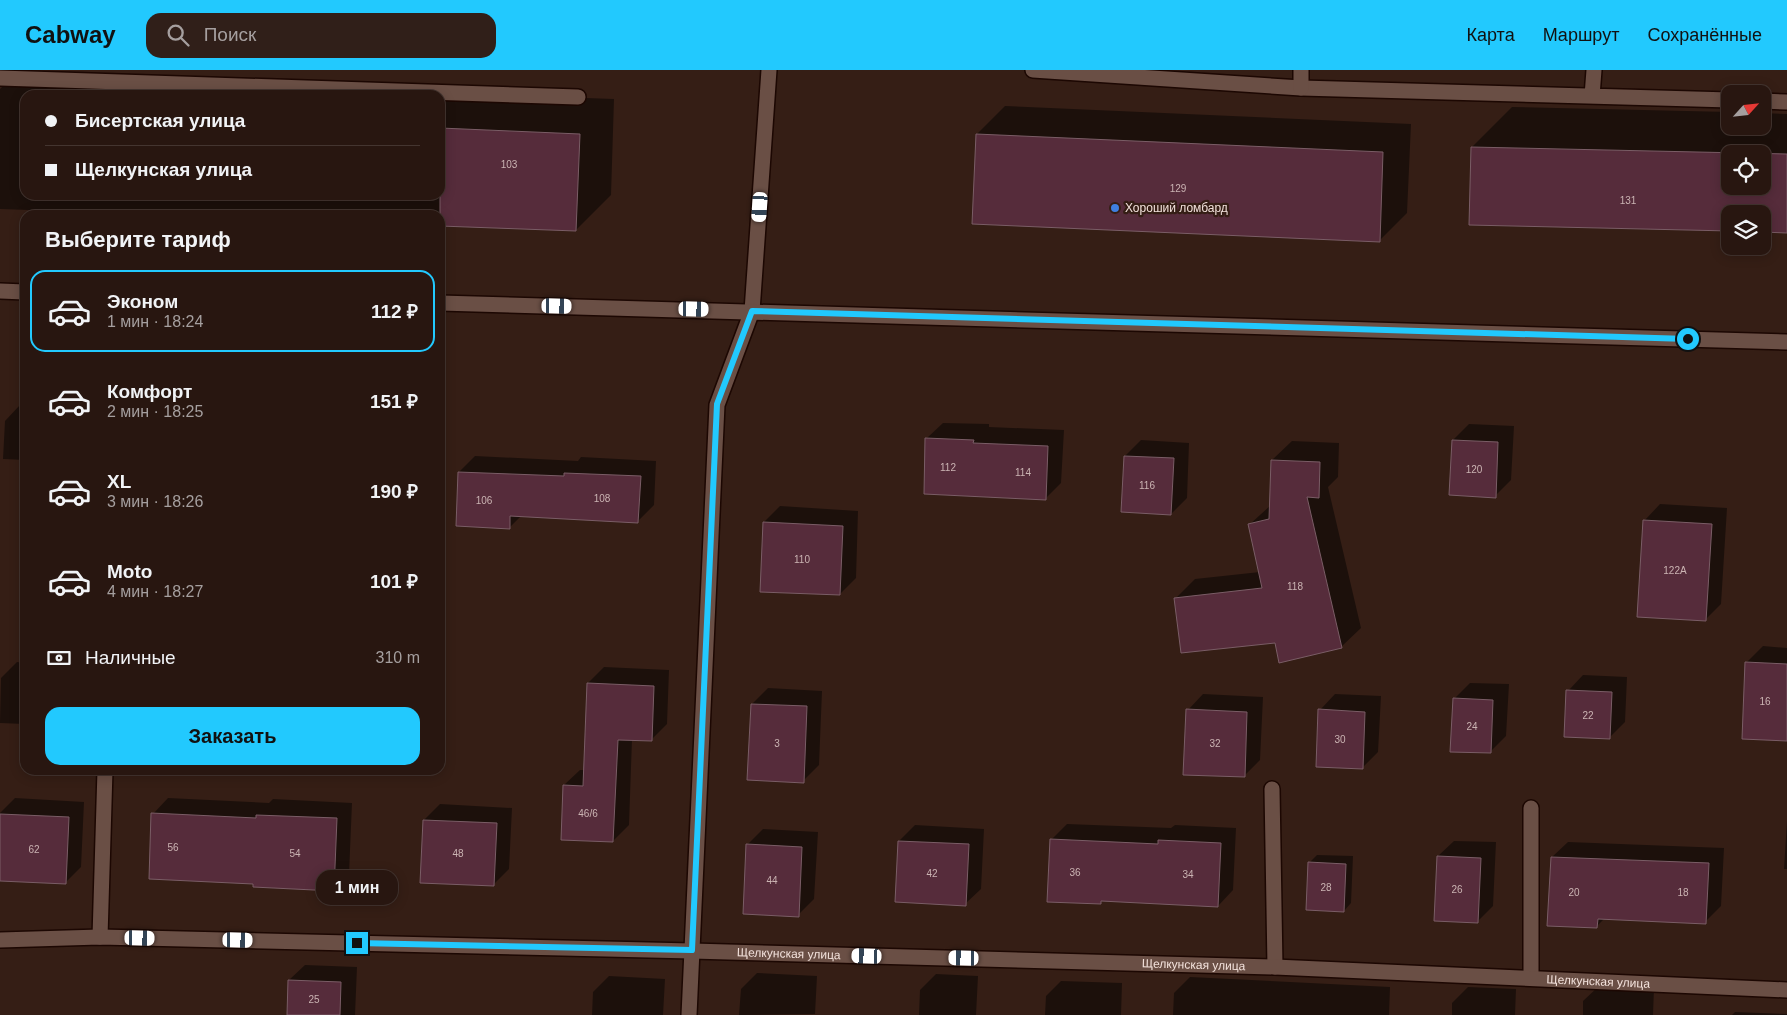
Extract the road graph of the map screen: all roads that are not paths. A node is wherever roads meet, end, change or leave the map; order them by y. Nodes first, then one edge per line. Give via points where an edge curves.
1 (769, 70) edge
2 (1033, 70) edge
3 (1302, 70) edge
4 (1594, 70) edge
5 (0, 78) edge
6 (1301, 88) junction
7 (385, 90) edge
8 (445, 92) edge
9 (578, 96) dead end
10 (1592, 96) junction
11 (1721, 100) edge
12 (1771, 101) edge
13 (1787, 102) edge
14 (0, 291) edge
15 (20, 292) edge
16 (445, 302) edge
17 (752, 311) junction
18 (1787, 342) edge
19 (105, 775) edge
20 (1272, 789) dead end
21 (1530, 808) dead end
22 (100, 937) junction
23 (0, 940) edge
24 (692, 950) junction
25 (1274, 967) junction
26 (1531, 978) junction
27 (1787, 990) edge
28 (689, 1015) edge

1 - 17 street
2 - 6 street
3 - 6 street
4 - 10 street
5 - 7 street
6 - 10 street
8 - 9 street
10 - 11 street
12 - 13 street
14 - 15 street
16 - 17 street
17 - 18 street
17 - 24 street via 717,404
19 - 22 street
20 - 25 street
21 - 26 street
22 - 23 street, Щелкунская улица
22 - 24 street, Щелкунская улица
24 - 25 street, Щелкунская улица
24 - 28 street
25 - 26 street, Щелкунская улица
26 - 27 street, Щелкунская улица

